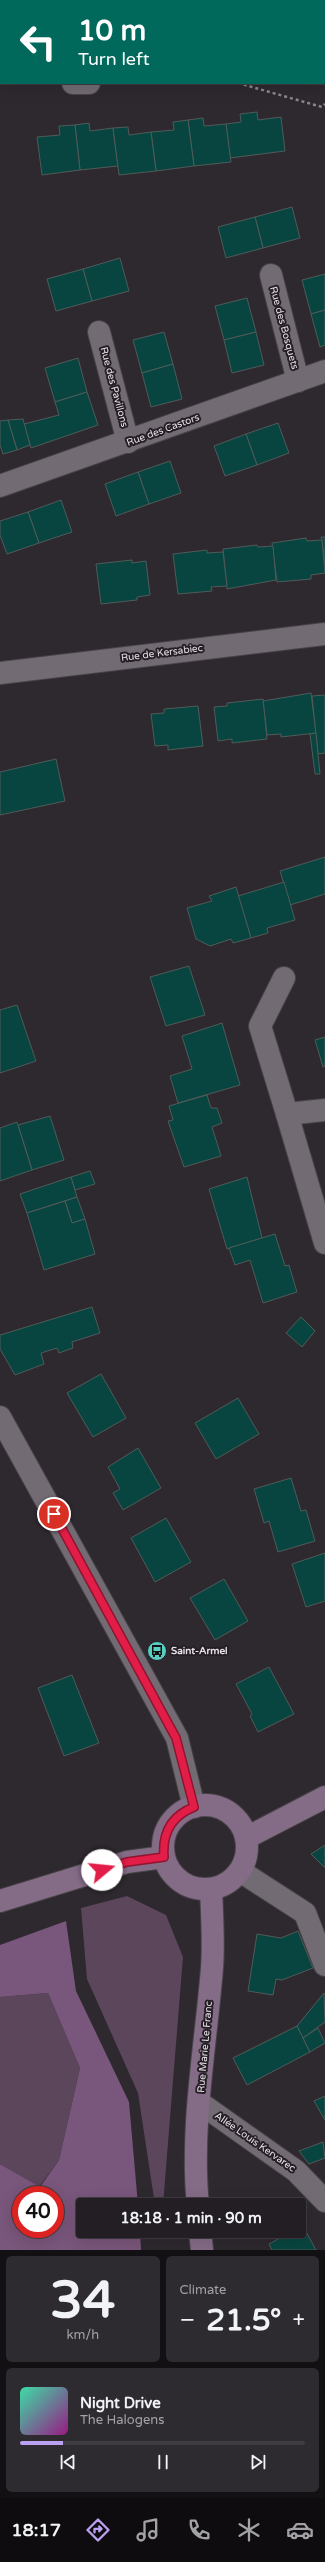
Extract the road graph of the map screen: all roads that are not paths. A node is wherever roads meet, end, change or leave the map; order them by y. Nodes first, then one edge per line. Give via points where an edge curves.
1 (271, 275) dead end
2 (98, 332) dead end
3 (325, 371) edge
4 (298, 381) junction
5 (128, 442) junction
6 (0, 486) edge
7 (325, 634) edge
8 (0, 673) edge
9 (284, 978) dead end
10 (325, 1110) edge
11 (287, 1114) junction
12 (325, 1243) edge
13 (0, 1417) edge
14 (325, 1797) edge
15 (194, 1807) junction
16 (246, 1838) junction
17 (164, 1857) junction
18 (240, 1871) junction
19 (211, 1889) junction
20 (0, 1902) edge
21 (325, 1965) edge
22 (200, 2103) junction
23 (197, 2198) edge
24 (325, 2201) edge
25 (201, 2238) edge
26 (202, 2250) edge

1 - 4 street, Rue des Bosquets
2 - 5 street, Rue des Pavillons
3 - 4 street, Rue des Castors
4 - 5 street, Rue des Castors
5 - 6 street, Rue des Castors
7 - 8 street, Rue de Kersabiec
9 - 11 street via 260,1026
10 - 11 street
11 - 12 street
13 - 15 street via 176,1738
14 - 16 street
15 - 16 street via 210,1805 227,1811 239,1822
15 - 17 street via 184,1811 169,1826 163,1846
16 - 18 street via 247,1855
17 - 19 street via 169,1869 182,1882 199,1889
17 - 20 street via 127,1862
18 - 19 street via 228,1883
18 - 21 street via 306,1913
19 - 22 street, Rue Marie Le Franc via 212,1966
22 - 23 street, Rue Marie Le Franc
22 - 24 street, Allée Louis Kervarec via 296,2171
25 - 26 street

